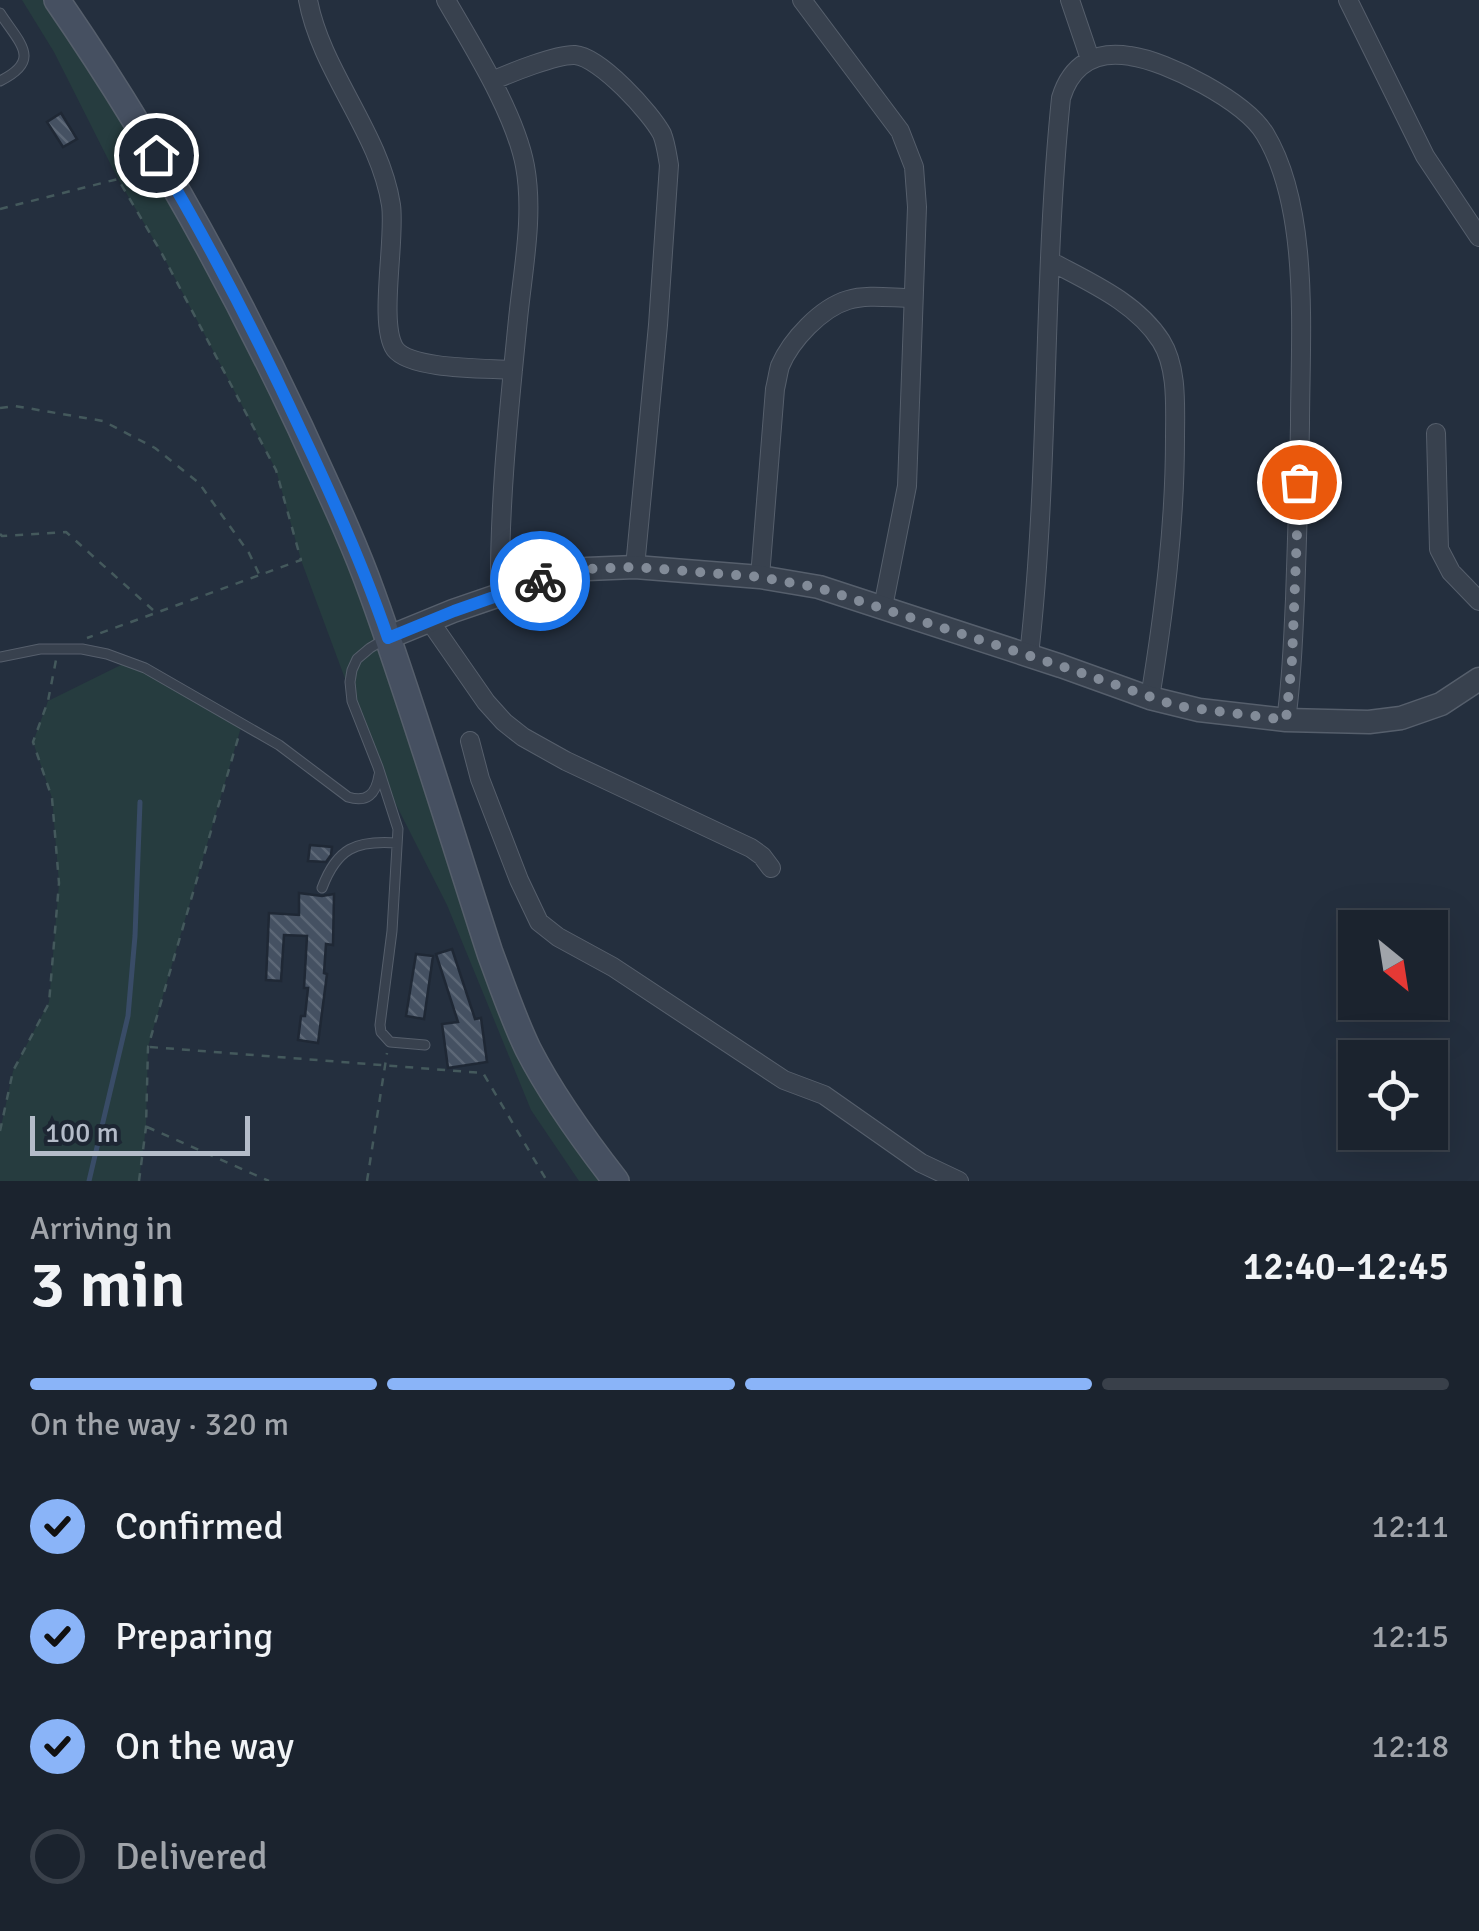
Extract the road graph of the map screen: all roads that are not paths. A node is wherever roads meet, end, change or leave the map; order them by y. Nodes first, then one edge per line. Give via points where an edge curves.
1 (57, 0) edge
2 (308, 0) edge
3 (446, 0) edge
4 (802, 0) edge
5 (1070, 0) edge
6 (1348, 0) edge
7 (0, 13) edge
8 (1090, 59) junction
9 (0, 81) edge
10 (492, 81) junction
11 (1479, 237) edge
12 (1050, 260) junction
13 (912, 298) junction
14 (513, 370) junction
15 (1436, 433) dead end
16 (635, 567) junction
17 (760, 577) junction
18 (500, 594) junction
19 (1479, 601) edge
20 (883, 607) junction
21 (429, 620) junction
22 (388, 638) junction
23 (1028, 655) junction
24 (0, 657) edge
25 (1479, 679) edge
26 (1150, 698) junction
27 (1286, 720) junction
28 (470, 741) dead end
29 (380, 773) junction
30 (398, 843) junction
31 (771, 868) dead end
32 (322, 888) dead end
33 (424, 1045) dead end
34 (616, 1181) edge
35 (959, 1181) edge

1 - 22 main road via 175,186 250,327 324,479
2 - 14 street via 388,191 392,344 424,363
3 - 10 street
4 - 13 street via 908,147 917,207
5 - 8 street
6 - 11 street via 1425,156
7 - 9 lane via 26,56 18,71
8 - 12 street via 1074,72 1061,98
8 - 27 street via 1122,54 1154,62 1244,110 1266,134 1290,196 1300,295 1300,447
10 - 14 street via 527,182
10 - 16 street via 566,56 585,58 638,102 666,145 658,325
12 - 23 street
12 - 26 street via 1108,292 1149,325 1172,371 1173,519
13 - 17 street via 843,301 815,320 784,357 775,389
13 - 20 street via 907,486
14 - 18 street
15 - 19 street via 1439,549
16 - 17 street
16 - 18 street via 571,572
17 - 20 street
18 - 21 street
20 - 23 street
21 - 22 street
21 - 31 street via 486,702 523,736 751,848
22 - 29 lane via 357,659 350,682
22 - 34 main road via 512,1011 544,1076
23 - 26 street
24 - 29 lane via 40,648 107,654 145,668 279,745 348,797 366,799
25 - 27 street via 1440,704 1400,718
26 - 27 street
28 - 35 street via 539,922 784,1080 824,1095
29 - 30 lane
30 - 32 lane via 362,843 343,853
30 - 33 lane via 380,1025 390,1042

